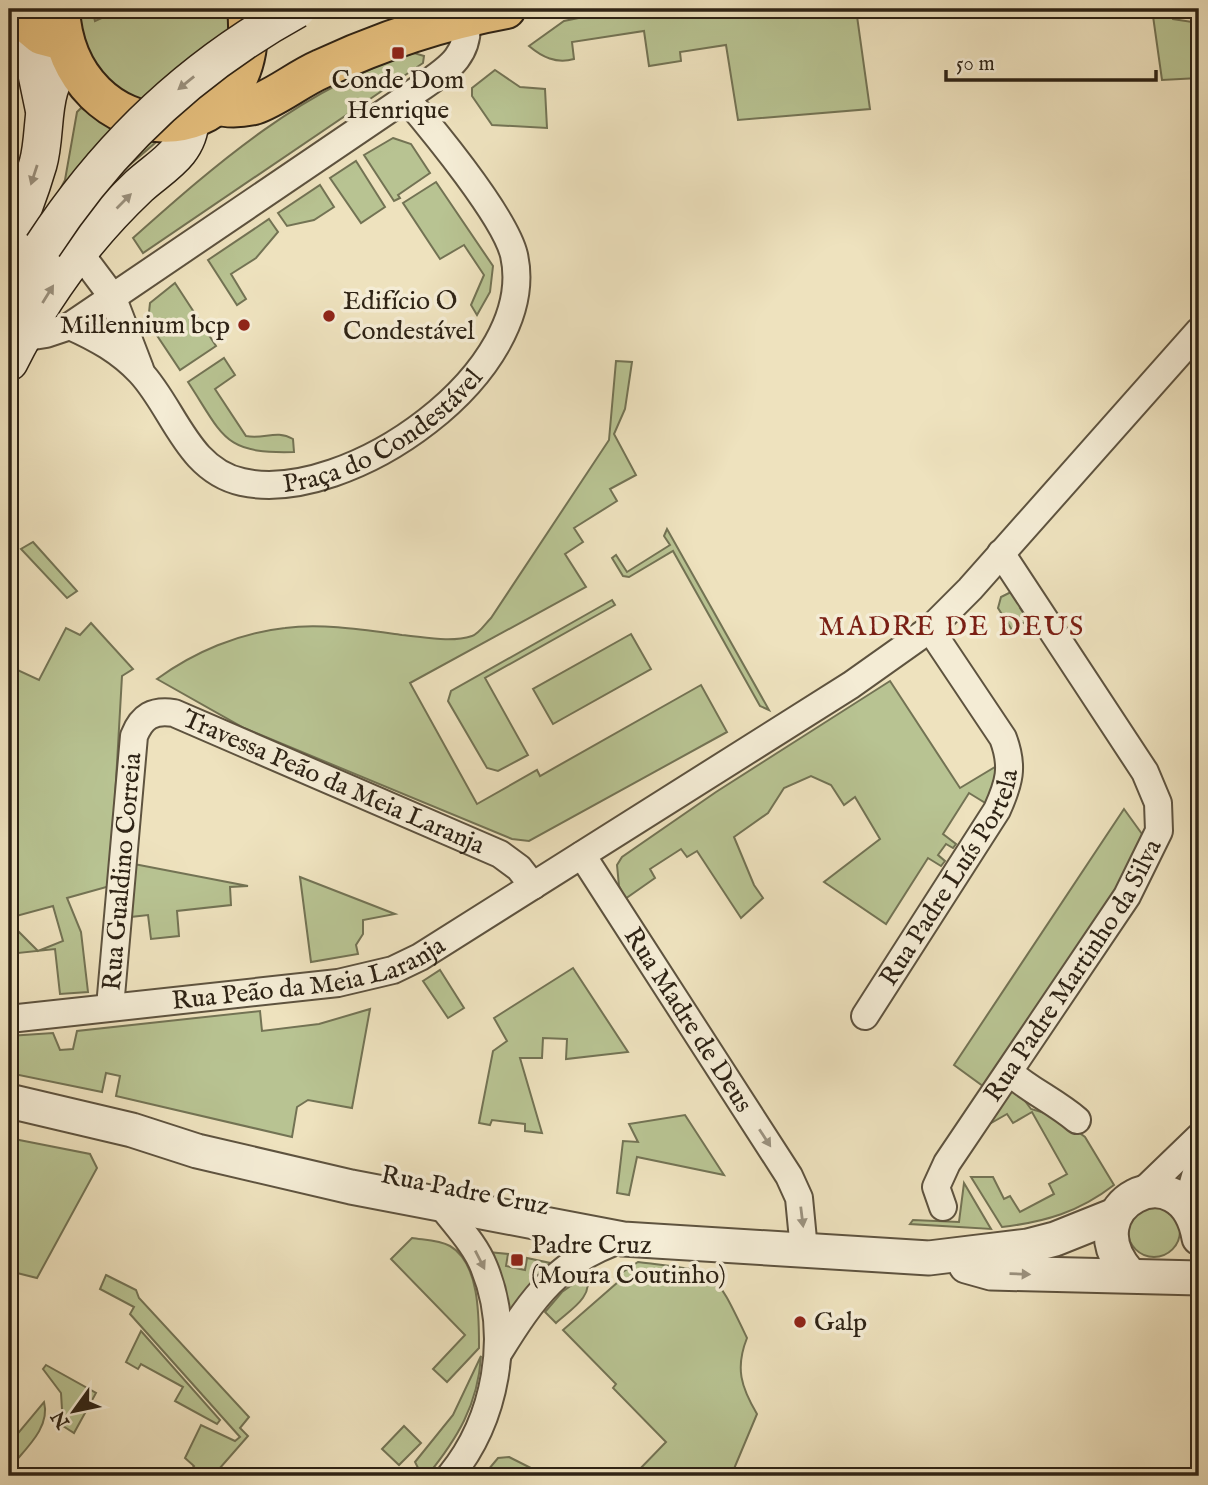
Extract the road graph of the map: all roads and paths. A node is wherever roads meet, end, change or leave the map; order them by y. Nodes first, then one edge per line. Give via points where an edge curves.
1 (10, 9) edge
2 (266, 9) edge
3 (297, 9) edge
4 (422, 9) edge
5 (506, 9) edge
6 (466, 16) junction
7 (244, 26) edge
8 (65, 36) edge
9 (406, 98) junction
10 (256, 104) junction
11 (44, 108) junction
12 (194, 127) junction
13 (26, 243) edge
14 (79, 252) junction
15 (112, 296) junction
16 (70, 326) junction
17 (1199, 331) edge
18 (13, 335) edge
19 (142, 374) junction
20 (1002, 553) junction
21 (930, 629) junction
22 (134, 736) joint
23 (582, 855) junction
24 (533, 886) junction
25 (110, 1007) junction
26 (865, 1016) dead end
27 (9, 1019) edge
28 (1009, 1072) junction
29 (9, 1101) edge
30 (1077, 1120) dead end
31 (132, 1130) junction
32 (1199, 1137) edge
33 (1199, 1162) edge
34 (1142, 1192) junction
35 (441, 1205) junction
36 (943, 1206) dead end
37 (1115, 1215) junction
38 (1195, 1224) edge
39 (623, 1239) junction
40 (732, 1244) junction
41 (1199, 1244) edge
42 (804, 1250) junction
43 (929, 1258) junction
44 (1129, 1273) junction
45 (1183, 1277) edge
46 (499, 1352) junction
47 (450, 1476) edge

1 - 8 main road via 41,36
1 - 11 main road via 33,55
2 - 4 main road via 265,64 271,69
3 - 7 main road, bridge
5 - 6 main road
6 - 9 street via 467,46 456,61
6 - 10 main road via 362,50
7 - 12 main road via 249,28 241,72
7 -> 13 main road, bridge via 148,116
8 - 11 main road
8 - 12 main road via 89,87 120,111 149,123
9 - 15 street
9 - 19 street, Praça do Condestável via 465,174 513,254 512,306 496,341 451,402 390,449 349,469 293,483 261,484 225,477 204,463
10 - 12 main road
10 - 12 main road
11 -> 13 main road via 39,162 22,213
14 -> 12 main road
13 - 18 main road
14 - 15 street, Praça do Condestável
18 -> 14 main road
15 - 16 street
15 - 19 street, Praça do Condestável
16 - 18 street via 46,334
16 - 19 street, Praça do Condestável via 120,354
17 - 20 street, Rua Peão da Meia Laranja
20 - 21 street, Rua Peão da Meia Laranja
20 - 28 street, Rua Padre Martinho da Silva via 1145,772 1160,816 1159,831 1127,896
21 - 23 street, Rua Peão da Meia Laranja via 851,685
21 - 26 street, Rua Padre Luís Portela via 1003,738 1010,758 1010,779 998,810
22 - 24 street, Travessa Peão da Meia Laranja via 149,715 174,713 500,854
22 - 25 street, Rua Gualdino Correia
23 - 24 street, Rua Peão da Meia Laranja
23 -> 42 street, Rua Madre de Deus via 794,1185
24 - 25 street, Rua Peão da Meia Laranja via 420,957 374,976
25 - 27 street, Rua Peão da Meia Laranja
28 - 30 street
28 - 36 street, Rua Padre Martinho da Silva via 947,1163 936,1187
29 - 31 street, Rua Padre Cruz
31 - 35 street, Rua Padre Cruz via 254,1165
31 - 40 street, Rua Padre Cruz via 200,1138
32 - 34 street
33 - 38 street via 1190,1194
34 - 37 street via 1122,1204
34 - 38 street via 1160,1190 1177,1197
35 - 39 street, Rua Padre Cruz
35 -> 46 street via 484,1266 493,1295
37 - 43 street via 1028,1246
37 - 44 street via 1112,1247
39 - 40 street, Rua Padre Cruz
39 - 46 street via 603,1245 555,1275
40 - 42 street
41 - 45 street via 1183,1267
42 - 43 street
43 -> 44 street via 991,1273 1098,1277
44 - 45 street
46 - 47 street via 480,1429

